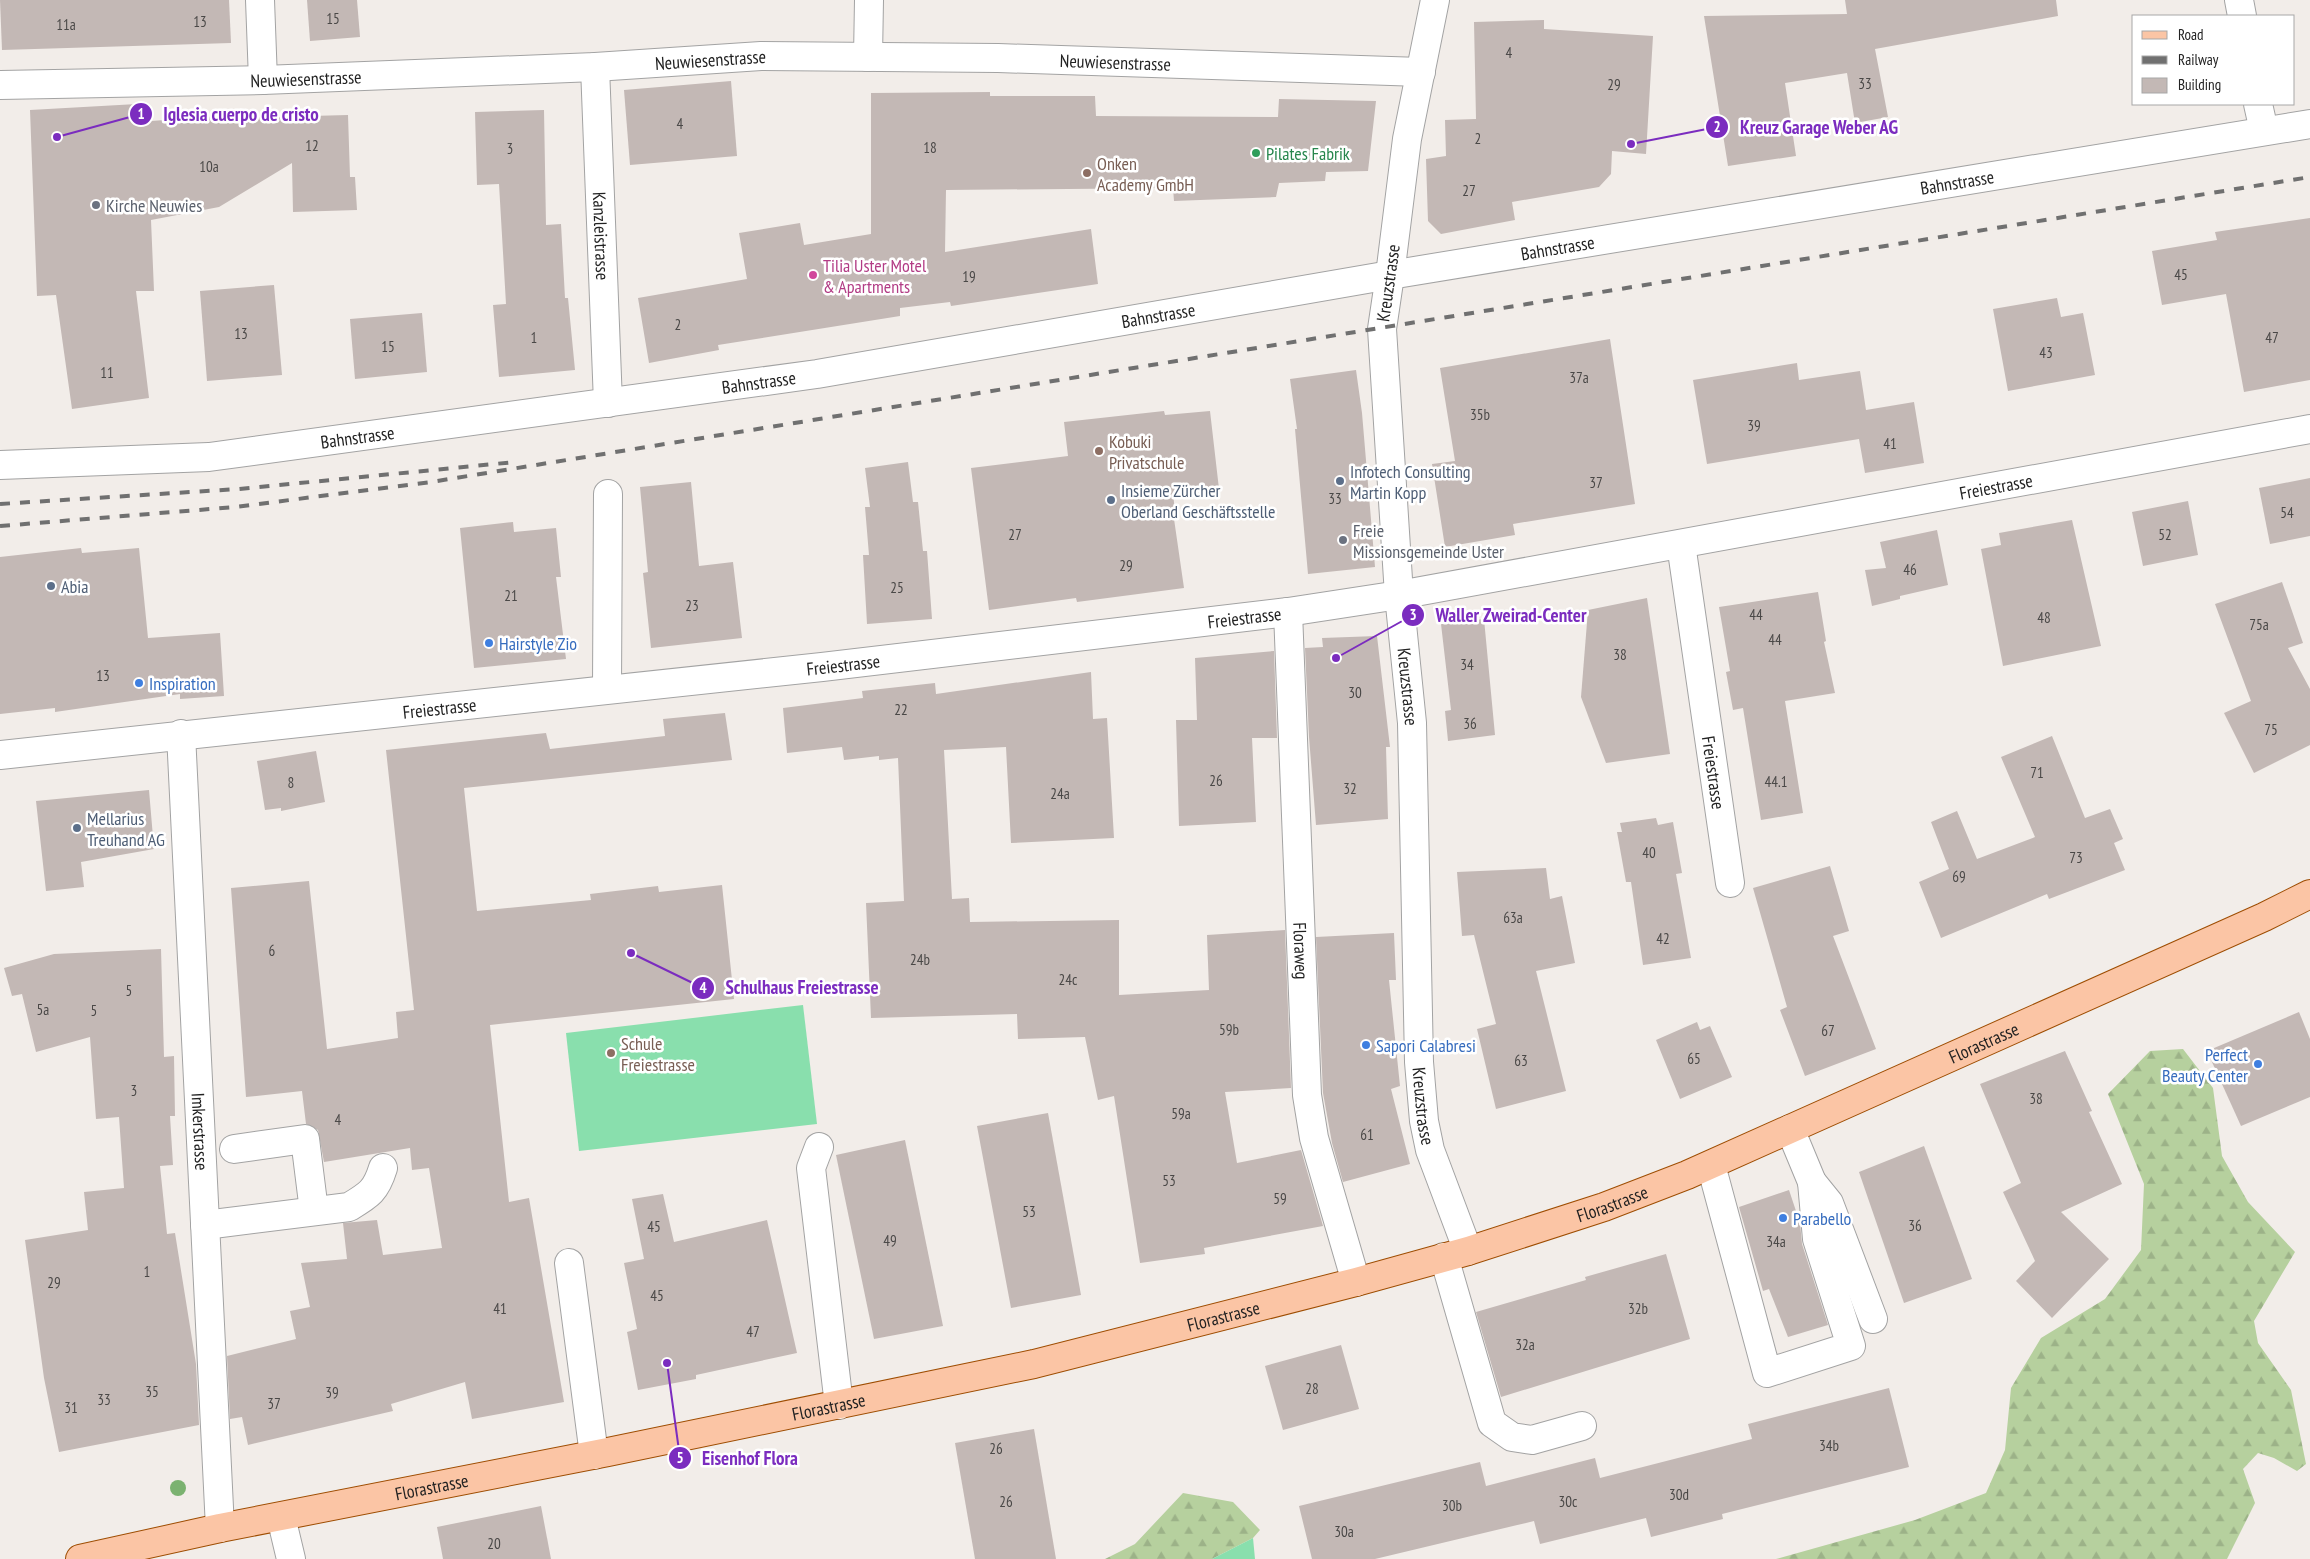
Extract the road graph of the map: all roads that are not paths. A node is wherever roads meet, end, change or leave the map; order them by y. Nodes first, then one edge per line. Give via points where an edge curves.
1 (260, 0) edge
2 (869, 0) edge
3 (1434, 0) edge
4 (2239, 0) edge
5 (2242, 15) edge
6 (868, 57) junction
7 (595, 67) junction
8 (1420, 72) junction
9 (263, 80) junction
10 (0, 85) edge
11 (2258, 105) edge
12 (2310, 124) edge
13 (2264, 131) junction
14 (1390, 275) junction
15 (608, 404) junction
16 (2310, 429) edge
17 (0, 465) edge
18 (608, 494) dead end
19 (1681, 544) junction
20 (1399, 595) junction
21 (1288, 612) junction
22 (607, 689) junction
23 (181, 734) junction
24 (0, 755) edge
25 (1730, 882) dead end
26 (2310, 894) edge
27 (1790, 1130) junction
28 (819, 1147) dead end
29 (234, 1149) dead end
30 (1711, 1165) junction
31 (383, 1168) dead end
32 (1812, 1182) junction
33 (314, 1211) junction
34 (205, 1225) junction
35 (1456, 1254) junction
36 (568, 1263) dead end
37 (1356, 1282) junction
38 (1873, 1319) dead end
39 (839, 1405) junction
40 (1582, 1426) dead end
41 (594, 1455) junction
42 (281, 1517) junction
43 (220, 1528) junction
44 (85, 1558) edge
45 (291, 1559) edge

1 - 9 street
2 - 6 street
3 - 8 street, Kreuzstrasse
4 - 5 street
6 - 7 street, Neuwiesenstrasse via 760,56
6 - 8 street, Neuwiesenstrasse via 998,58
7 - 9 street, Neuwiesenstrasse
7 - 15 street, Kanzleistrasse
8 - 14 street, Kreuzstrasse via 1407,139
9 - 10 street, Neuwiesenstrasse
11 - 13 street
12 - 13 street, Bahnstrasse
13 - 14 street, Bahnstrasse
14 - 15 street, Bahnstrasse via 817,374
14 - 20 street, Kreuzstrasse via 1382,329
15 - 17 street, Bahnstrasse via 209,457
16 - 19 street, Freiestrasse
18 - 22 street
19 - 20 street, Freiestrasse
19 - 25 street, Freiestrasse
20 - 21 street, Freiestrasse
20 - 35 street, Kreuzstrasse via 1412,723 1419,1062 1424,1121
21 - 22 street, Freiestrasse
21 - 37 street, Floraweg via 1307,1095 1314,1138
22 - 23 street, Freiestrasse
23 - 24 street, Freiestrasse
23 - 34 street, Imkerstrasse
26 - 27 main road, Florastrasse
27 - 30 main road, Florastrasse
27 - 32 street
28 - 39 street via 812,1168
29 - 33 street via 305,1139
30 - 32 street via 1767,1373 1851,1346 1817,1240
30 - 35 main road, Florastrasse via 1604,1207
31 - 33 street via 378,1186 366,1197 348,1207
32 - 38 street via 1829,1203
33 - 34 street
34 - 43 street, Imkerstrasse
35 - 37 main road, Florastrasse
35 - 40 street, Kreuzstrasse via 1492,1423 1512,1437 1532,1440
36 - 41 street
37 - 39 main road, Florastrasse via 1034,1364
39 - 41 main road, Florastrasse
41 - 42 main road, Florastrasse
42 - 43 main road, Florastrasse
42 - 45 street
43 - 44 main road, Florastrasse

